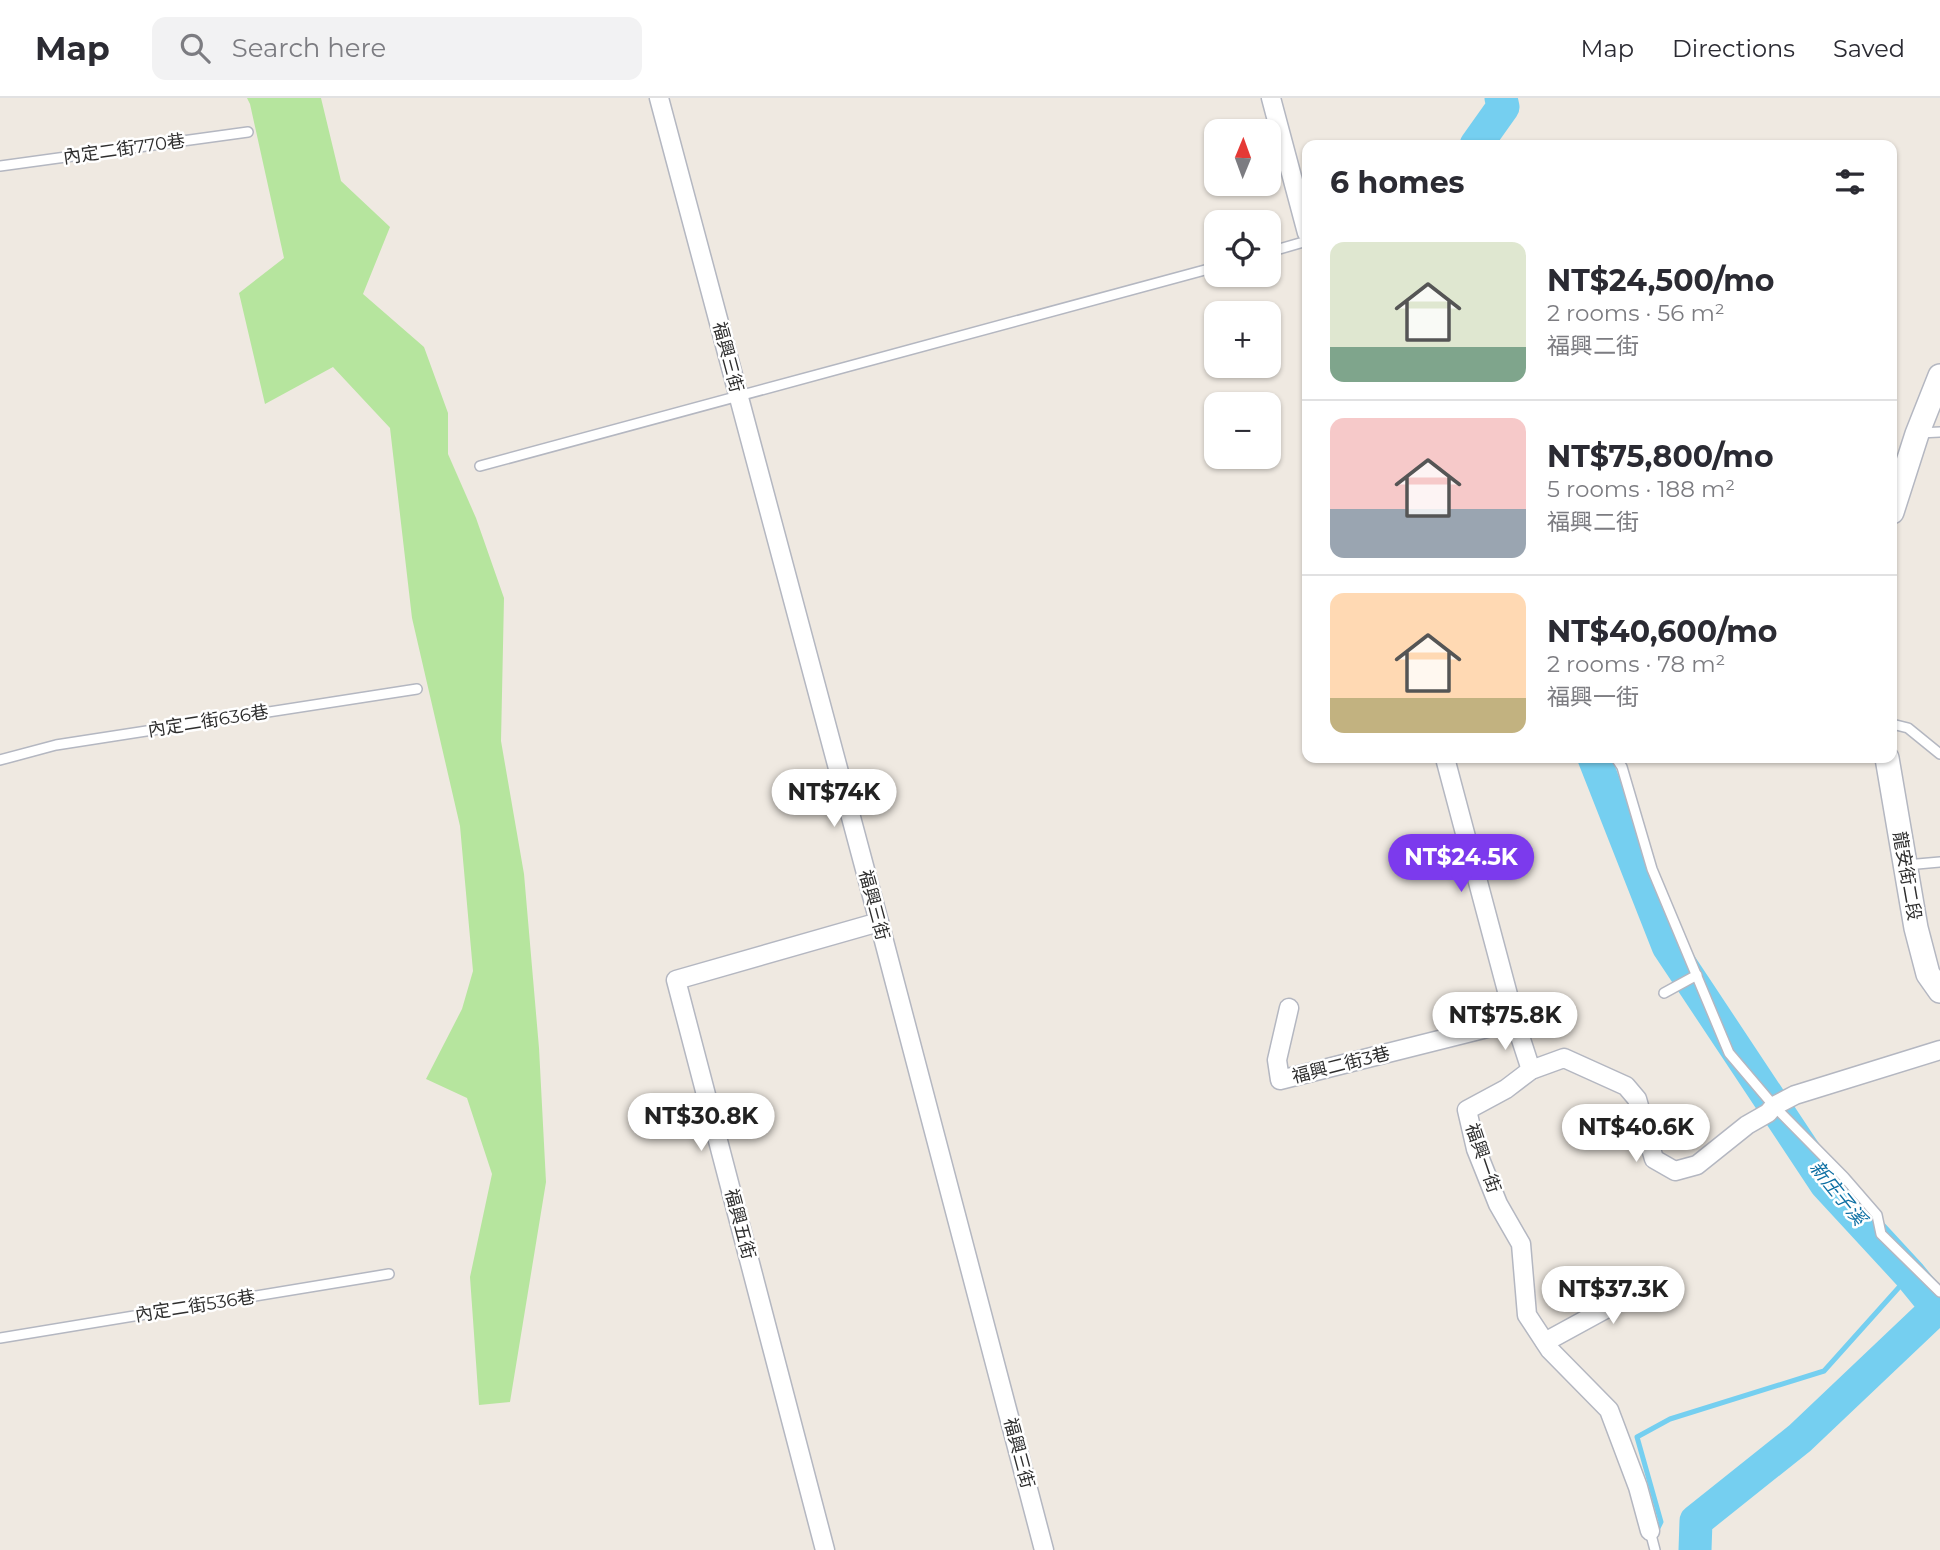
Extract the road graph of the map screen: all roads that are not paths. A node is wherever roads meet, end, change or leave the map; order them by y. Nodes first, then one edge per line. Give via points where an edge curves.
1 (659, 98) edge
2 (1271, 98) edge
3 (248, 132) dead end
4 (0, 166) edge
5 (1302, 214) edge
6 (1302, 242) edge
7 (1281, 249) edge
8 (1204, 270) edge
9 (1940, 376) edge
10 (738, 395) junction
11 (1929, 433) edge
12 (480, 466) dead end
13 (1897, 501) edge
14 (417, 689) dead end
15 (1897, 726) edge
16 (1940, 754) edge
17 (0, 760) edge
18 (1446, 763) edge
19 (1619, 763) edge
20 (1888, 763) edge
21 (1940, 862) edge
22 (1904, 865) junction
23 (879, 922) junction
24 (1697, 975) junction
25 (1940, 991) edge
26 (1664, 993) dead end
27 (1289, 1008) dead end
28 (1515, 1021) junction
29 (1940, 1050) edge
30 (1531, 1070) junction
31 (1771, 1110) junction
32 (389, 1274) dead end
33 (1664, 1277) dead end
34 (1940, 1293) edge
35 (0, 1338) edge
36 (1545, 1342) junction
37 (1653, 1543) edge
38 (825, 1550) edge
39 (1044, 1550) edge

1 - 10 street, 福興三街
2 - 5 street
3 - 4 lane, 內定二街770巷
6 - 7 lane
8 - 10 lane
9 - 11 street
10 - 12 lane
10 - 23 street, 福興三街
11 - 13 street
14 - 17 lane, 內定二街636巷 via 56,745
15 - 16 lane
18 - 28 street
19 - 24 lane via 1652,869
20 - 22 street, 龍安街二段
21 - 22 lane
22 - 25 street, 龍安街二段 via 1928,974
23 - 38 street, 福興五街 via 676,980
23 - 39 street, 福興三街
24 - 26 lane
24 - 31 lane via 1729,1053
27 - 28 street, 福興二街3巷 via 1277,1060 1280,1080
28 - 30 street
29 - 31 street via 1795,1095
30 - 31 street, 福興一街 via 1563,1058 1626,1086 1637,1099 1654,1159 1675,1171 1697,1165
30 - 36 street, 福興一街 via 1467,1110 1476,1149 1498,1204 1521,1244 1527,1315
31 - 34 lane via 1844,1177 1877,1215 1881,1234
32 - 35 lane, 內定二街536巷
33 - 36 street
36 - 37 street, 福興一街 via 1609,1410

